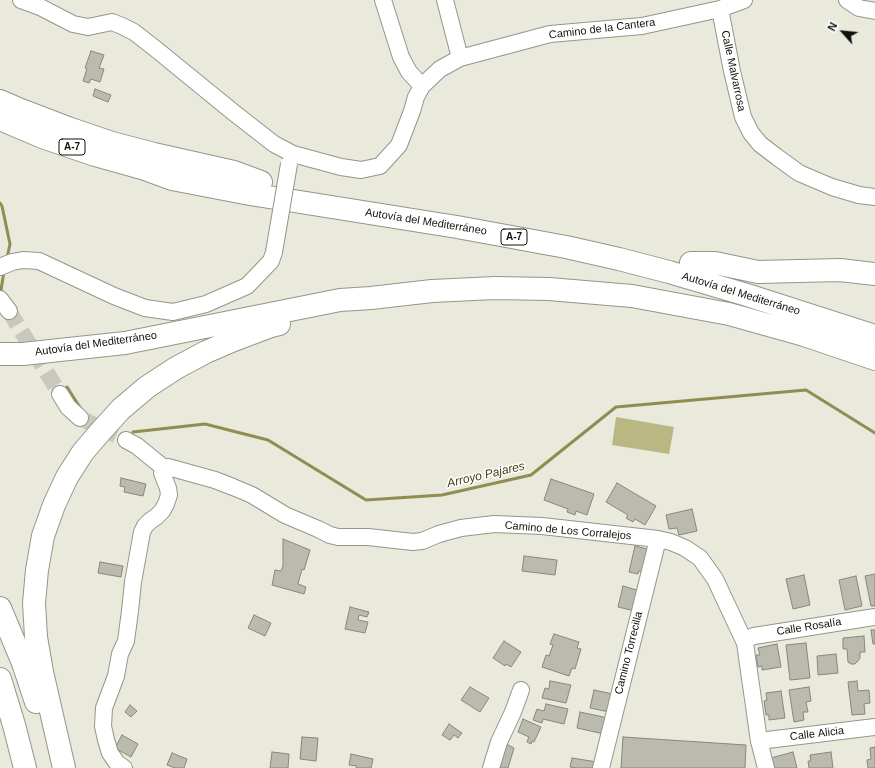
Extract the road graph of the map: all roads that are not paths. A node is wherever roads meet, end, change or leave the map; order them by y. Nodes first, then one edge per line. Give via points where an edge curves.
1 (21, 0) edge
2 (383, 0) edge
3 (445, 0) edge
4 (744, 0) edge
5 (847, 0) edge
6 (720, 8) junction
7 (875, 11) edge
8 (460, 58) junction
9 (422, 86) junction
10 (0, 101) edge
11 (0, 119) edge
12 (291, 159) junction
13 (145, 169) junction
14 (261, 182) junction
15 (875, 197) edge
16 (691, 263) junction
17 (0, 267) edge
18 (875, 274) edge
19 (371, 298) junction
20 (875, 322) edge
21 (875, 336) edge
22 (0, 354) edge
23 (875, 359) edge
24 (60, 394) tunnel mouth
25 (80, 418) tunnel mouth
26 (126, 440) tunnel mouth
27 (164, 468) junction
28 (658, 539) junction
29 (0, 608) edge
30 (875, 617) edge
31 (745, 643) junction
32 (0, 679) edge
33 (521, 690) dead end
34 (875, 727) edge
35 (760, 741) junction
36 (25, 768) edge
37 (57, 768) edge
38 (64, 768) edge
39 (124, 768) edge
40 (492, 768) edge
41 (601, 768) edge
42 (766, 768) edge

1 - 12 street via 73,24 88,27 112,22 134,32
2 - 9 street via 401,57 409,72
3 - 8 street
4 - 6 street, Camino de la Cantera
5 - 7 street via 859,8
6 - 8 street, Camino de la Cantera via 642,26 550,34
6 - 15 street, Calle Malvarrosa via 743,116 760,144 800,173 832,188
8 - 9 street, Camino de la Cantera via 440,69
9 - 12 street via 399,145 380,166 361,170
10 - 14 highway via 112,143 234,172
11 - 13 highway, Autovía del Mediterráneo / A-7 via 45,138
12 - 17 street, bridge via 271,261 247,286 206,304 173,312 145,308 39,261 23,260
13 - 14 highway via 173,170
13 - 21 highway, Autovía del Mediterráneo / A-7 via 172,179 250,194 566,247 669,272
14 - 16 highway via 506,222
16 - 18 highway via 715,263 758,272 840,270
16 - 20 highway
19 - 22 highway, Autovía del Mediterráneo via 340,300 125,343 23,354
19 - 23 highway, Autovía del Mediterráneo via 432,291 495,288 632,296 729,314
19 - 38 highway via 271,326 200,355 176,368 147,387 121,409 79,458 54,505 43,536 34,603 42,672
24 - 25 street via 68,407
26 - 27 street
27 - 28 street, Camino de Los Corralejos via 172,468 233,487 285,515 338,537 413,542 461,528 494,524 542,526
27 - 39 street via 162,473 169,495 162,511 142,532 126,641 104,708 103,726 110,753
28 - 31 street, Camino de Los Corralejos via 686,548 700,558 715,580
28 - 41 street, Camino Torrecilla
29 - 37 highway via 23,664
30 - 31 street, Calle Rosalía via 754,636
31 - 35 street, Camino de Los Corralejos
32 - 36 highway
33 - 40 street via 499,742
34 - 35 street, Calle Alicia
35 - 42 street, Camino de Los Corralejos

